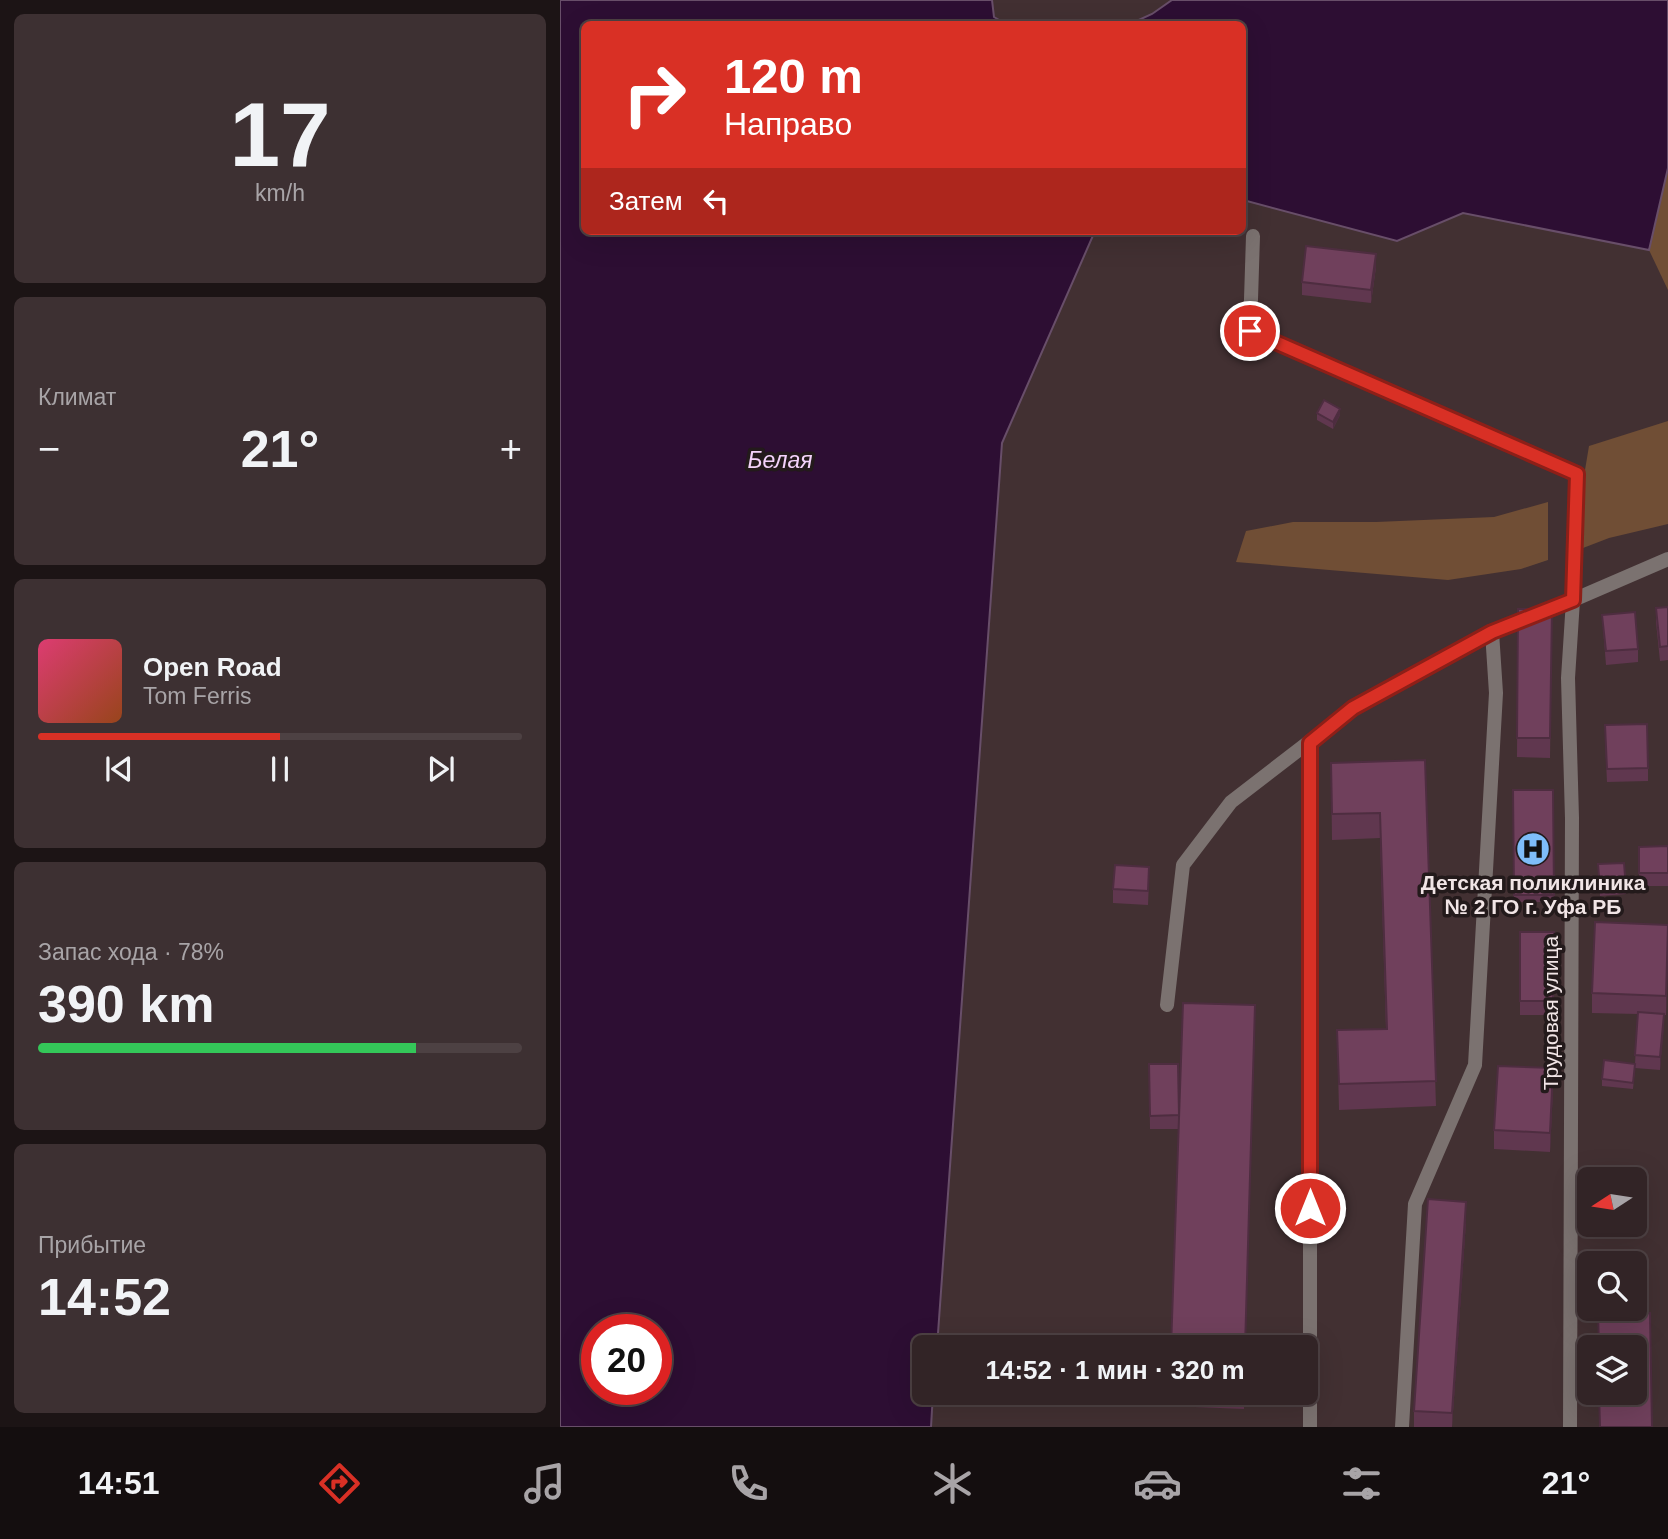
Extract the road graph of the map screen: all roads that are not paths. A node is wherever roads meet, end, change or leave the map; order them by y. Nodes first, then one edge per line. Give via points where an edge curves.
1 (1253, 236) dead end
2 (1668, 559) edge
3 (1573, 600) junction
4 (1492, 632) junction
5 (1310, 743) junction
6 (1167, 1005) dead end
7 (1310, 1427) edge
8 (1402, 1427) edge
9 (1570, 1427) edge

1 - 3 street, Трудовая улица via 1250,331 1577,474
2 - 3 street
3 - 4 street
3 - 9 street, Трудовая улица via 1568,678 1572,818
4 - 5 street via 1353,708
4 - 8 street via 1496,693 1475,1065 1415,1204
5 - 6 street via 1231,802 1184,865
5 - 7 street

